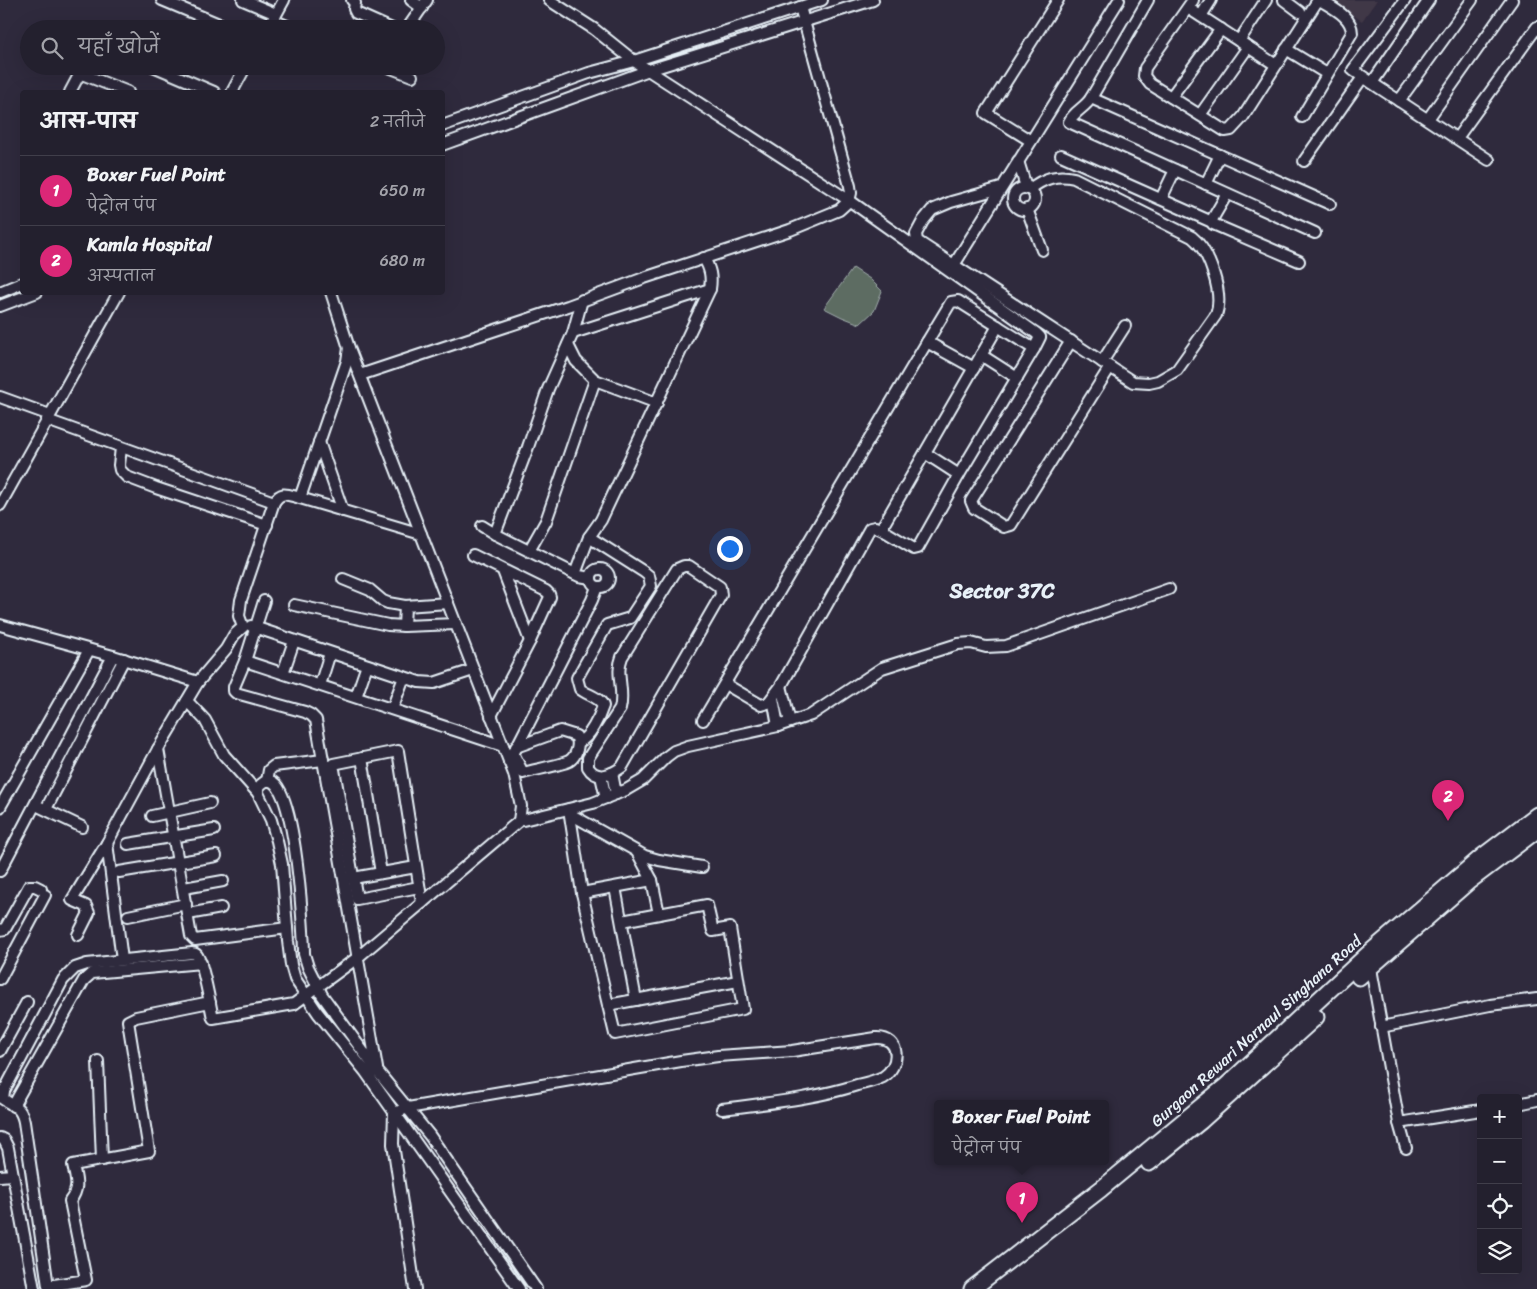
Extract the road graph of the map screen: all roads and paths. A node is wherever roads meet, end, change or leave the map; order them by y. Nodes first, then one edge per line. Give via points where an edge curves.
1 (162, 0) edge
2 (243, 0) edge
3 (284, 0) edge
4 (352, 0) edge
5 (411, 0) edge
6 (549, 0) edge
7 (822, 0) edge
8 (873, 0) edge
9 (1058, 0) edge
10 (1119, 0) edge
11 (1148, 0) edge
12 (1211, 0) edge
13 (1266, 0) edge
14 (1284, 0) edge
15 (1319, 0) edge
16 (1405, 0) edge
17 (1429, 0) edge
18 (1472, 0) edge
19 (1512, 0) edge
20 (425, 4) edge
21 (1191, 4) edge
22 (800, 7) junction
23 (1300, 12) dead end
24 (1201, 16) junction
25 (210, 20) edge
26 (271, 20) edge
27 (273, 20) edge
28 (372, 20) edge
29 (413, 20) edge
30 (805, 22) junction
31 (1537, 27) edge
32 (1221, 29) junction
33 (1239, 41) junction
34 (1248, 47) junction
35 (1286, 49) junction
36 (634, 61) junction
37 (1276, 65) junction
38 (648, 70) junction
39 (1327, 74) junction
40 (81, 75) edge
41 (85, 75) edge
42 (174, 75) edge
43 (241, 75) edge
44 (1367, 80) junction
45 (71, 90) edge
46 (123, 90) edge
47 (209, 90) edge
48 (233, 90) edge
49 (1171, 97) junction
50 (1091, 98) junction
51 (1399, 101) junction
52 (1200, 115) junction
53 (1302, 117) dead end
54 (1428, 119) junction
55 (445, 125) edge
56 (1457, 138) junction
57 (1031, 140) junction
58 (445, 144) edge
59 (1061, 155) dead end
60 (1220, 155) junction
61 (1489, 160) dead end
62 (1018, 161) junction
63 (1304, 161) dead end
64 (1174, 170) junction
65 (1206, 184) junction
66 (1028, 188) junction
67 (999, 192) junction
68 (1227, 194) junction
69 (1012, 199) junction
70 (1161, 199) junction
71 (848, 201) junction
72 (1330, 204) dead end
73 (1027, 209) junction
74 (1212, 222) junction
75 (1315, 233) dead end
76 (1042, 250) dead end
77 (704, 258) junction
78 (1299, 261) dead end
79 (954, 266) junction
80 (20, 284) edge
81 (710, 289) junction
82 (0, 292) edge
83 (29, 295) edge
84 (117, 295) edge
85 (332, 295) edge
86 (582, 300) junction
87 (0, 306) edge
88 (998, 326) junction
89 (1125, 326) dead end
90 (573, 332) junction
91 (1071, 341) junction
92 (927, 342) junction
93 (568, 346) junction
94 (349, 348) junction
95 (1034, 350) junction
96 (981, 355) junction
97 (1106, 364) junction
98 (974, 368) junction
99 (360, 375) junction
100 (1017, 378) junction
101 (595, 380) junction
102 (0, 397) edge
103 (657, 403) junction
104 (49, 418) junction
105 (319, 442) junction
106 (121, 448) junction
107 (925, 453) junction
108 (959, 475) junction
109 (300, 498) junction
110 (274, 502) junction
111 (0, 505) edge
112 (343, 511) junction
113 (267, 525) junction
114 (482, 526) dead end
115 (881, 529) junction
116 (421, 534) junction
117 (495, 534) junction
118 (589, 537) junction
119 (530, 551) junction
120 (472, 555) dead end
121 (503, 571) junction
122 (575, 574) junction
123 (591, 578) junction
124 (344, 579) dead end
125 (597, 587) junction
126 (1169, 589) dead end
127 (264, 601) dead end
128 (448, 603) junction
129 (294, 605) dead end
130 (405, 606) junction
131 (242, 623) junction
132 (456, 624) junction
133 (0, 625) edge
134 (404, 626) junction
135 (256, 629) junction
136 (294, 641) junction
137 (530, 641) junction
138 (89, 650) junction
139 (330, 653) junction
140 (114, 656) junction
141 (124, 659) junction
142 (245, 661) junction
143 (367, 665) junction
144 (473, 670) junction
145 (282, 673) junction
146 (404, 677) junction
147 (198, 682) junction
148 (724, 684) junction
149 (320, 686) junction
150 (781, 686) junction
151 (356, 697) junction
152 (772, 698) junction
153 (187, 701) junction
154 (392, 709) junction
155 (491, 716) junction
156 (703, 720) dead end
157 (790, 722) junction
158 (778, 726) junction
159 (579, 742) junction
160 (503, 746) junction
161 (158, 749) junction
162 (513, 754) junction
163 (362, 758) junction
164 (323, 760) junction
165 (612, 773) junction
166 (601, 776) junction
167 (267, 781) junction
168 (258, 792) junction
169 (611, 796) junction
170 (210, 803) dead end
171 (35, 805) junction
172 (0, 807) edge
173 (46, 810) junction
174 (170, 812) junction
175 (569, 812) junction
176 (1537, 815) edge
177 (152, 816) dead end
178 (519, 821) junction
179 (82, 827) dead end
180 (214, 830) dead end
181 (1537, 830) edge
182 (174, 837) junction
183 (107, 843) junction
184 (128, 844) dead end
185 (637, 852) junction
186 (216, 856) dead end
187 (179, 862) junction
188 (416, 867) junction
189 (702, 867) dead end
190 (0, 871) edge
191 (119, 872) dead end
192 (381, 873) junction
193 (353, 878) junction
194 (652, 880) junction
195 (223, 881) dead end
196 (419, 887) junction
197 (615, 887) junction
198 (184, 888) junction
199 (582, 893) junction
200 (422, 903) junction
201 (221, 908) dead end
202 (187, 909) junction
203 (659, 914) junction
204 (128, 916) dead end
205 (622, 921) junction
206 (287, 928) junction
207 (0, 930) edge
208 (78, 935) dead end
209 (357, 958) junction
210 (122, 960) junction
211 (1369, 960) junction
212 (201, 962) junction
213 (0, 979) edge
214 (738, 981) junction
215 (318, 987) junction
216 (306, 996) junction
217 (1537, 999) edge
218 (636, 1000) junction
219 (27, 1002) dead end
220 (210, 1002) junction
221 (608, 1005) junction
222 (1381, 1027) junction
223 (0, 1051) edge
224 (98, 1060) dead end
225 (378, 1072) junction
226 (374, 1084) junction
227 (1537, 1100) edge
228 (1522, 1103) edge
229 (13, 1106) junction
230 (408, 1108) junction
231 (722, 1109) dead end
232 (1477, 1111) edge
233 (394, 1113) junction
234 (1399, 1123) junction
235 (0, 1138) edge
236 (1406, 1148) dead end
237 (102, 1160) junction
238 (12, 1175) junction
239 (0, 1176) edge
240 (1036, 1247) junction
241 (34, 1289) edge
242 (415, 1289) edge
243 (519, 1289) edge
244 (536, 1289) edge
245 (972, 1289) edge
246 (989, 1289) edge

1 - 25 street
2 - 26 street
3 - 27 street
4 - 28 street via 356,13
5 - 20 street
6 - 36 street
7 - 22 street
8 - 30 street
9 - 57 street via 986,113
10 - 57 street
11 - 50 street
12 - 24 street
13 - 33 street
14 - 23 street
15 - 35 street
15 - 39 street via 1349,20 1352,26 1352,33
16 - 44 street via 1354,70
17 - 44 street
18 - 51 street
19 - 54 street
20 - 29 street
21 - 24 street
21 - 49 street via 1144,72 1150,84
22 - 30 street
22 - 36 street
24 - 32 street
30 - 38 street
30 - 71 street via 850,186
31 - 56 street
32 - 33 street
32 - 49 street
33 - 34 street
34 - 37 street
34 - 52 street
35 - 37 street
35 - 39 street
36 - 38 street
36 - 55 street via 581,76
37 - 52 street via 1231,130 1225,131
38 - 58 street
38 - 71 street
39 - 53 street
40 - 45 street
41 - 46 street
42 - 47 street
43 - 48 street
44 - 51 street
44 - 63 street
49 - 52 street
50 - 60 street
50 - 64 street via 1085,107 1072,115 1069,122
51 - 54 street
54 - 56 street
56 - 61 street
57 - 62 street
59 - 70 street
60 - 65 street
60 - 72 street
62 - 66 street
62 - 67 street
64 - 65 street
64 - 70 street
65 - 68 street
66 - 69 street via 1016,190
66 - 73 street via 1035,198
66 - 97 street via 1052,177 1074,178 1192,238 1203,248 1217,286 1218,309 1177,370 1158,381 1140,384
67 - 69 street
67 - 79 street
67 - 79 street via 940,206 923,221 916,234 917,240
68 - 74 street
68 - 75 street
69 - 73 street via 1018,208
70 - 74 street
71 - 77 street via 839,210 790,230
71 - 95 street via 1036,333 1040,337
73 - 76 street
74 - 78 street
77 - 81 street via 710,270
77 - 86 street
79 - 91 street
80 - 82 street
81 - 90 street
81 - 103 street
83 - 87 street
84 - 104 street
85 - 94 street
86 - 90 street
86 - 99 street
88 - 92 street via 956,300 951,302
88 - 95 street
88 - 96 street
89 - 97 street
90 - 93 street
91 - 97 street
91 - 97 street via 971,501 974,508 1004,527 1012,525
92 - 98 street
92 - 148 street
93 - 101 street via 576,361
93 - 117 street via 548,389
94 - 99 street
94 - 105 street via 348,360
95 - 100 street
96 - 98 street
96 - 100 street
98 - 107 street
99 - 116 street
100 - 108 street
101 - 103 street
101 - 119 street via 546,521
102 - 104 street
103 - 118 street via 601,520
104 - 106 street
104 - 111 street
105 - 109 street
105 - 112 street
106 - 110 street
106 - 113 street via 120,470 127,477
107 - 108 street
107 - 115 street
108 - 115 street via 916,549
109 - 110 street via 284,494
109 - 112 street
110 - 113 street
112 - 116 street
113 - 131 street via 241,600 239,616
114 - 117 street
115 - 150 street via 870,528
116 - 128 street
117 - 119 street
118 - 122 street
118 - 159 street via 644,572 651,586 630,618 607,625 581,669 577,678 580,689 603,706 584,740
119 - 122 street
120 - 121 street
121 - 137 street
121 - 137 street via 549,594
122 - 123 street
123 - 125 street
123 - 125 street via 598,569 608,573 608,584
124 - 130 street via 370,590 383,602
125 - 162 street
126 - 157 street via 1006,646 958,644 882,668 811,715
127 - 135 street
128 - 130 street
128 - 132 street
129 - 134 street via 379,624
130 - 134 street
131 - 135 street
131 - 147 street via 241,630
132 - 134 street
132 - 144 street
133 - 138 street
135 - 136 street
135 - 142 street
136 - 139 street
136 - 145 street
137 - 155 street
138 - 140 street
138 - 172 street
139 - 143 street
139 - 149 street
140 - 141 street
140 - 171 street
141 - 147 street
141 - 173 street
142 - 145 street
142 - 164 street via 234,691 311,715 316,720
143 - 146 street
143 - 151 street
144 - 146 street via 434,683
144 - 155 street
145 - 149 street
146 - 154 street
147 - 153 street
148 - 152 street via 761,705
148 - 156 street
149 - 151 street
150 - 152 street
150 - 157 street
151 - 154 street
152 - 158 street
153 - 161 street
153 - 168 street via 205,720 224,755
154 - 160 street
155 - 160 street
157 - 158 street
158 - 169 street via 674,751 634,786
159 - 162 street via 576,736 560,730
159 - 162 street via 570,760 523,773
160 - 162 street
161 - 174 street
161 - 183 street
162 - 178 street via 521,806
163 - 188 street via 398,751
163 - 192 street
163 - 193 street via 333,764
164 - 167 street via 274,766 269,770
164 - 209 street
165 - 166 street
165 - 166 street via 626,761 721,595 720,587 689,566 677,569 622,657 618,672 622,696 620,709 588,758 590,770
165 - 169 street
166 - 169 street
167 - 168 street via 262,783
167 - 215 street via 274,783 284,802 298,866 304,954
168 - 206 street via 271,820 282,864
169 - 175 street
170 - 174 street
171 - 173 street
171 - 190 street
173 - 179 street
174 - 177 street
174 - 182 street
175 - 178 street
175 - 185 street
175 - 199 street
176 - 211 highway, Gurgaon Rewari Narnaul Singhana Road via 1483,856
178 - 200 street
180 - 182 street
181 - 211 highway
182 - 184 street
182 - 187 street
183 - 208 street via 72,900 86,906 90,913
183 - 210 street
185 - 189 street via 654,859
185 - 194 street
186 - 187 street
187 - 191 street
187 - 198 street
188 - 192 street
188 - 196 street
192 - 193 street
193 - 196 street via 358,899
194 - 197 street
194 - 203 street
195 - 198 street
196 - 200 street
197 - 199 street
197 - 205 street
198 - 202 street
199 - 221 street
200 - 209 street
201 - 202 street
202 - 204 street
202 - 206 street via 191,936 195,940
203 - 205 street
203 - 214 street via 707,905 713,931 730,928
205 - 218 street
206 - 216 street via 291,965
207 - 213 street via 5,929 29,886 43,892
209 - 215 street
209 - 225 street
210 - 212 street via 192,953
210 - 229 street via 75,968 63,980 4,1091 3,1099
211 - 222 street
211 - 240 highway, Gurgaon Rewari Narnaul Singhana Road
212 - 220 street
212 - 229 street via 92,973 84,980
214 - 218 street
214 - 221 street via 743,1009 615,1034
215 - 216 street
215 - 225 street
216 - 220 street via 294,1004 213,1018
216 - 226 street
217 - 222 street
218 - 221 street
219 - 223 street
220 - 237 street via 128,1021 149,1151
222 - 234 street
224 - 237 street
225 - 226 street
225 - 230 street
226 - 233 street
227 - 228 street
229 - 237 street via 19,1108 24,1122 48,1286 86,1280 70,1201 77,1188 73,1165
230 - 231 street via 718,1056 800,1050 884,1037 891,1041 895,1051 890,1072 881,1078 818,1095
230 - 233 street
230 - 244 street
232 - 234 street
233 - 242 street via 393,1144
233 - 243 street
234 - 236 street
235 - 238 street via 6,1143
238 - 239 street
238 - 241 street
240 - 245 highway, Gurgaon Rewari Narnaul Singhana Road
240 - 246 highway

